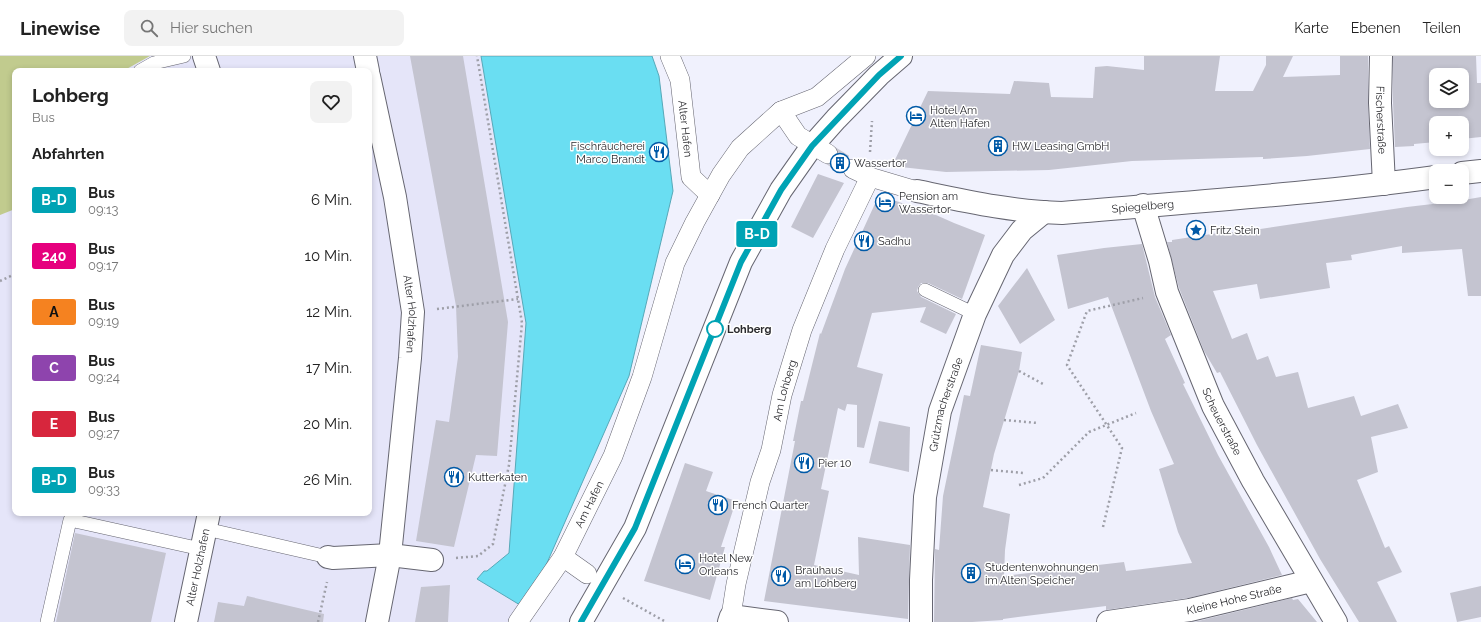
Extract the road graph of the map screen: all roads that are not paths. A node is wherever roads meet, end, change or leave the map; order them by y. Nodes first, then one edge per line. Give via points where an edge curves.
1 (184, 56) edge
2 (204, 56) edge
3 (365, 56) edge
4 (670, 56) edge
5 (866, 56) edge
6 (901, 56) edge
7 (1381, 56) edge
8 (145, 68) edge
9 (208, 68) edge
10 (367, 68) edge
11 (372, 106) edge
12 (781, 111) junction
13 (375, 136) edge
14 (820, 150) junction
15 (1481, 171) edge
16 (1469, 172) edge
17 (862, 173) joint
18 (1429, 178) edge
19 (1384, 184) junction
20 (917, 191) joint
21 (710, 195) junction
22 (1143, 205) junction
23 (1044, 212) junction
24 (925, 290) dead end
25 (975, 314) junction
26 (205, 530) edge
27 (390, 554) junction
28 (330, 557) joint
29 (563, 558) junction
30 (432, 560) road end
31 (587, 574) dead end
32 (1311, 581) junction
33 (730, 619) edge
34 (47, 622) edge
35 (186, 622) edge
36 (377, 622) edge
37 (518, 622) edge
38 (581, 622) edge
39 (777, 622) edge
40 (921, 622) edge
41 (1108, 622) edge
42 (1336, 622) edge

1 - 8 lane via 154,63
2 - 9 street
3 - 10 street
4 - 21 street, Alter Hafen via 680,80 691,178
5 - 12 street via 817,97
6 - 14 street via 836,120
7 - 19 street, Fischerstraße via 1380,103
11 - 13 street, Alter Holzhafen
12 - 14 street via 798,136
12 - 21 street, Am Hafen via 740,148
13 - 27 street, Alter Holzhafen via 395,197 413,312
14 - 38 street via 781,190 741,262 635,528
15 - 16 street
17 - 20 street, Spiegelberg
17 - 33 street, Am Lohberg via 802,330 782,395 771,450 760,482 736,584
18 - 19 street, Spiegelberg
19 - 22 street, Spiegelberg
20 - 23 street, Spiegelberg via 971,202
21 - 29 street, Am Hafen via 675,264 642,377 613,456
22 - 23 street, Spiegelberg via 1062,213
22 - 32 street, Scheuerstraße via 1167,292 1213,406
23 - 25 street, Grützmacherstraße via 1022,230 1003,255
24 - 25 lane
25 - 40 street, Grützmacherstraße via 940,411 937,427 925,497 920,580
26 - 28 lane
26 - 34 lane via 70,520
26 - 35 street, Alter Holzhafen
27 - 28 street
27 - 30 street
27 - 36 street, Alter Holzhafen
29 - 31 street
29 - 37 street, Am Hafen
32 - 41 street, Kleine Hohe Straße via 1190,610
32 - 42 street, Scheuerstraße
33 - 39 street

